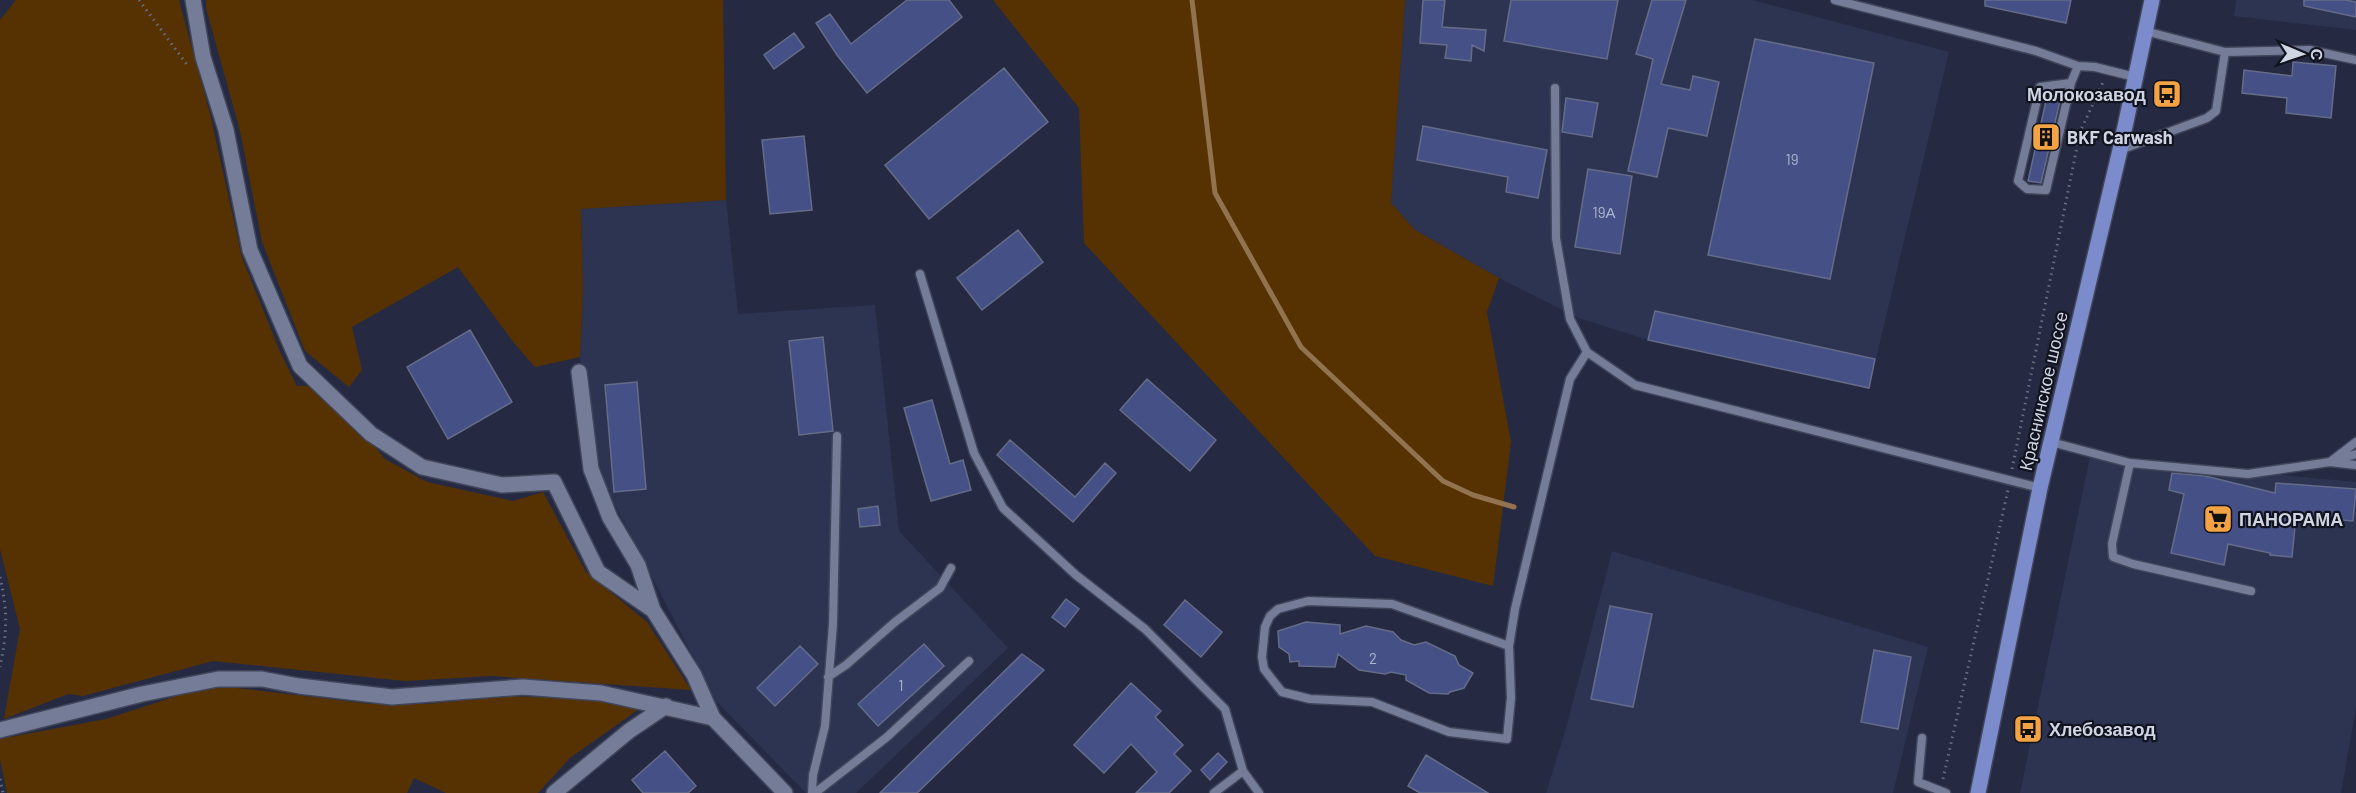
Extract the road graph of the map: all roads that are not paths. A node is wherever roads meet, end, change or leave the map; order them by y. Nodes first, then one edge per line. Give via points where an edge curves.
1 (193, 0) edge
2 (1835, 0) edge
3 (2152, 0) edge
4 (2145, 31) junction
5 (2225, 52) junction
6 (2356, 60) edge
7 (2078, 66) junction
8 (2136, 77) junction
9 (2071, 83) junction
10 (1555, 88) dead end
11 (2120, 150) junction
12 (920, 274) dead end
13 (1587, 352) junction
14 (579, 372) dead end
15 (837, 436) dead end
16 (2051, 442) junction
17 (2356, 442) edge
18 (2356, 454) edge
19 (2330, 462) junction
20 (2130, 463) junction
21 (2356, 465) edge
22 (2040, 488) junction
23 (951, 568) dead end
24 (2251, 591) dead end
25 (653, 610) junction
26 (1509, 645) junction
27 (969, 661) dead end
28 (828, 677) junction
29 (666, 706) junction
30 (713, 718) junction
31 (0, 730) edge
32 (1922, 738) dead end
33 (1243, 771) junction
34 (1944, 792) edge
35 (554, 793) edge
36 (784, 793) edge
37 (813, 793) edge
38 (1214, 793) edge
39 (1259, 793) edge
40 (1978, 793) edge

1 - 25 street via 203,57 226,130 250,250 300,366 371,434 422,467 502,485 554,482 597,572
2 - 7 lane via 2036,51
3 - 4 main road, Краснинское шоссе
4 - 5 lane
4 - 8 main road, Краснинское шоссе
5 - 6 lane via 2310,50
5 - 11 lane via 2216,111 2208,118
7 - 8 lane
7 - 9 lane
8 - 11 main road, Краснинское шоссе
9 - 9 lane via 2046,190 2027,189 2018,181 2040,87
10 - 13 lane via 1556,238 1570,319
11 - 16 main road, Краснинское шоссе
12 - 33 lane via 974,453 1003,508 1076,576 1145,629 1225,710
13 - 22 lane via 1635,385
13 - 26 lane via 1570,379
14 - 25 street via 591,469 610,518 638,565
15 - 28 lane via 834,613
16 - 20 lane
16 - 22 main road, Краснинское шоссе
17 - 19 lane
18 - 19 lane
19 - 20 lane via 2248,474
19 - 21 lane
20 - 24 lane via 2112,544 2113,557
22 - 40 main road, Краснинское шоссе
23 - 28 lane via 940,588
25 - 30 street via 694,675
26 - 26 lane via 1511,698 1507,739 1449,732 1372,702 1310,699 1282,692 1264,669 1262,657 1270,616 1278,609 1308,601 1392,604
27 - 37 lane via 887,738
28 - 37 lane via 825,726 813,775
29 - 30 street
29 - 31 street via 601,693 523,687 392,697 262,679 218,678
29 - 35 street
30 - 36 street
32 - 34 lane via 1918,782
33 - 38 lane
33 - 39 lane

